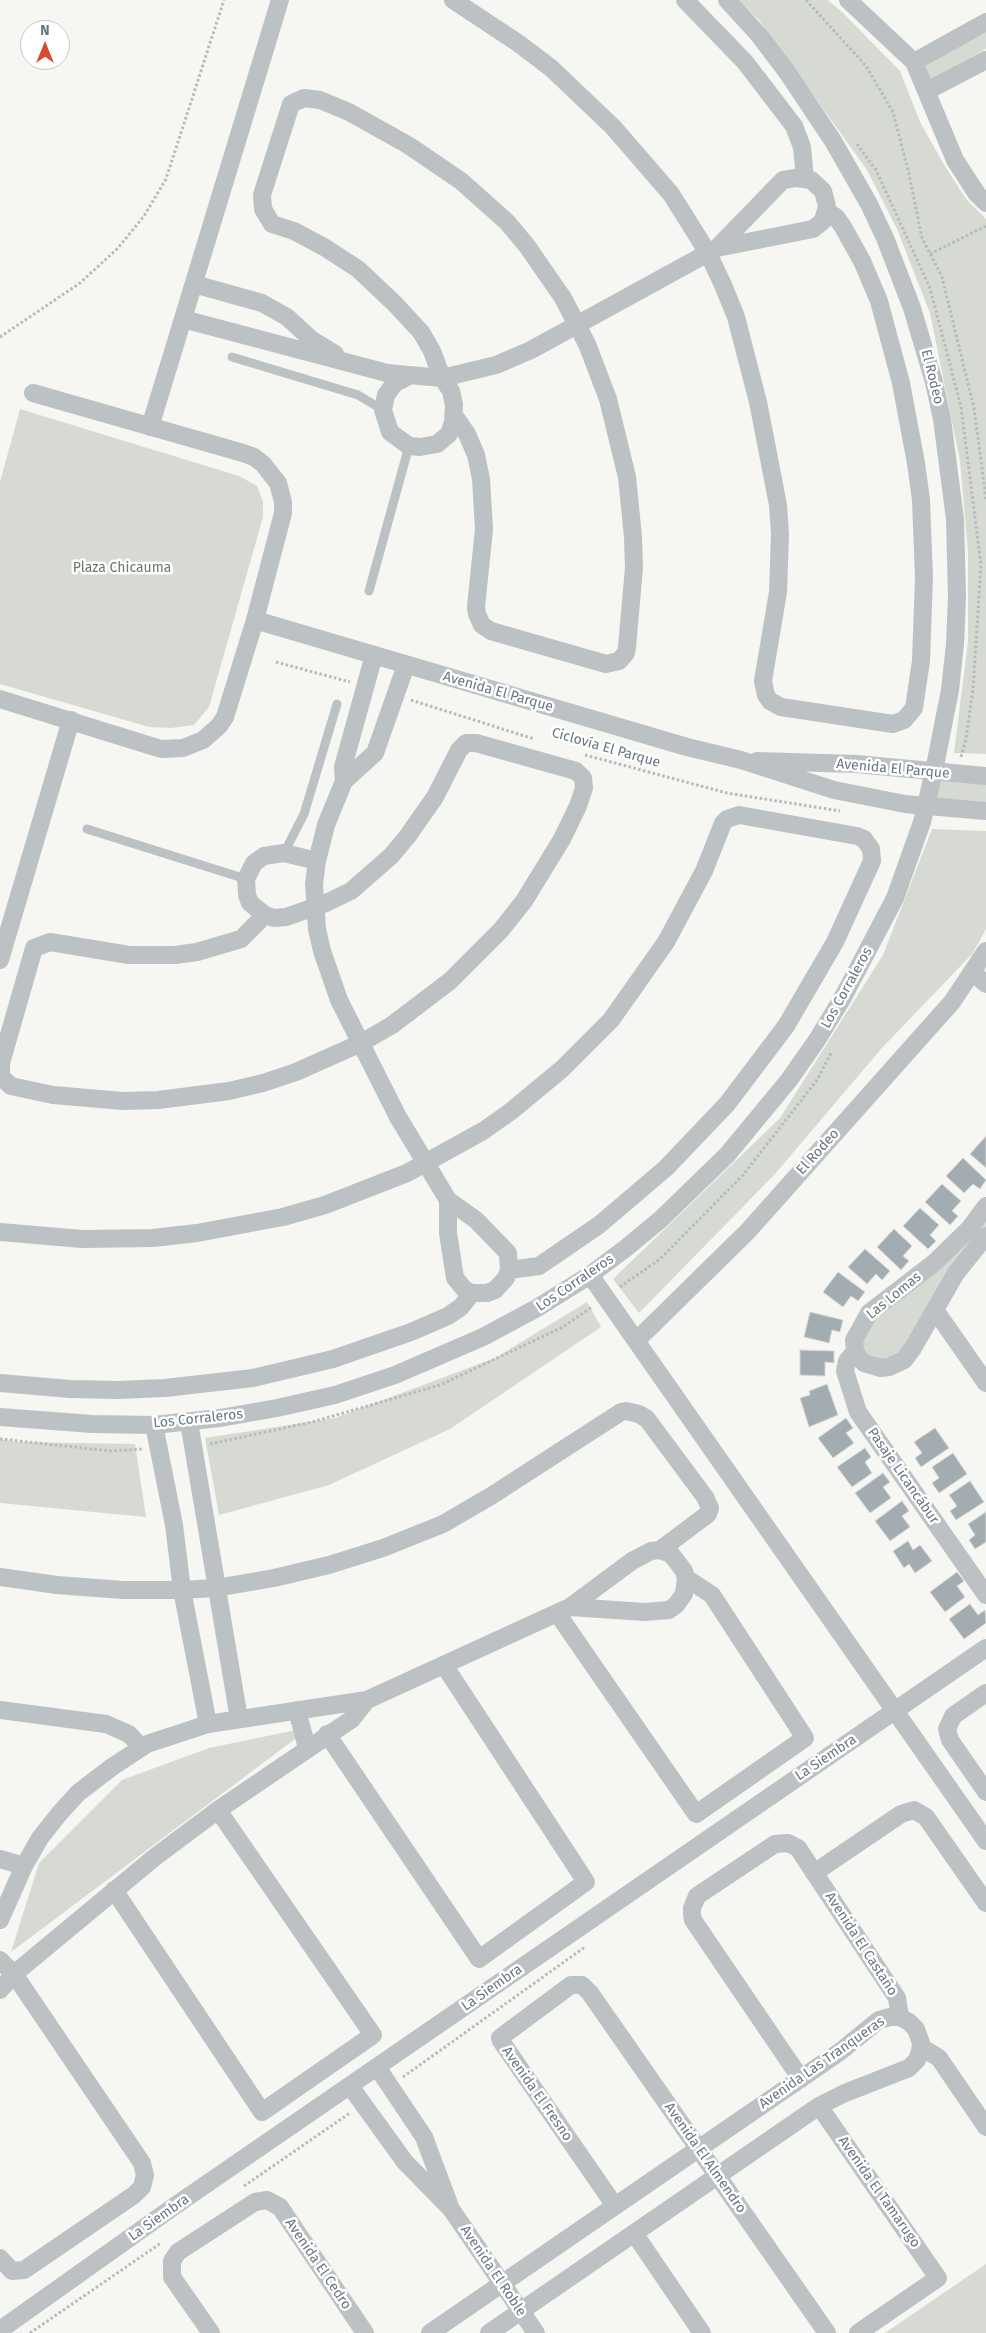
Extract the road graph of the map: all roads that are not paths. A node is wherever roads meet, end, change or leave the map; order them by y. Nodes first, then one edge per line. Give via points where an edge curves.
1 (280, 0) edge
2 (453, 0) edge
3 (685, 0) edge
4 (727, 0) edge
5 (848, 0) edge
6 (986, 22) edge
7 (986, 60) edge
8 (914, 62) junction
9 (926, 91) junction
10 (805, 179) junction
11 (986, 203) edge
12 (826, 211) junction
13 (713, 251) junction
14 (194, 284) junction
15 (183, 319) junction
16 (578, 324) junction
17 (232, 357) dead end
18 (350, 364) junction
19 (410, 376) junction
20 (442, 378) junction
21 (33, 393) dead end
22 (383, 410) junction
23 (454, 415) junction
24 (150, 427) junction
25 (409, 446) junction
26 (369, 591) dead end
27 (255, 620) junction
28 (374, 655) junction
29 (406, 665) junction
30 (0, 699) edge
31 (337, 704) dead end
32 (71, 720) junction
33 (741, 760) junction
34 (934, 771) junction
35 (986, 776) edge
36 (344, 781) junction
37 (926, 807) junction
38 (986, 811) edge
39 (87, 829) dead end
40 (284, 853) junction
41 (317, 861) junction
42 (246, 879) junction
43 (315, 907) junction
44 (265, 915) junction
45 (986, 951) edge
46 (0, 960) edge
47 (980, 978) edge
48 (361, 1043) junction
49 (426, 1164) junction
50 (448, 1200) junction
51 (986, 1206) edge
52 (969, 1228) junction
53 (0, 1232) edge
54 (985, 1238) edge
55 (509, 1270) junction
56 (590, 1275) junction
57 (472, 1293) junction
58 (935, 1310) junction
59 (636, 1340) junction
60 (855, 1351) junction
61 (0, 1382) edge
62 (986, 1383) edge
63 (0, 1417) edge
64 (189, 1422) junction
65 (154, 1425) junction
66 (660, 1550) junction
67 (0, 1577) edge
68 (686, 1578) junction
69 (216, 1588) junction
70 (182, 1590) junction
71 (986, 1595) edge
72 (563, 1610) junction
73 (986, 1648) edge
74 (444, 1665) junction
75 (986, 1692) edge
76 (367, 1700) junction
77 (0, 1710) edge
78 (297, 1710) junction
79 (896, 1710) junction
80 (239, 1719) junction
81 (208, 1724) junction
82 (327, 1734) junction
83 (141, 1748) junction
84 (307, 1748) junction
85 (986, 1792) edge
86 (218, 1810) junction
87 (986, 1841) edge
88 (0, 1858) edge
89 (24, 1866) junction
90 (814, 1873) junction
91 (114, 1890) junction
92 (986, 1903) edge
93 (0, 1920) edge
94 (0, 1960) edge
95 (14, 1974) junction
96 (582, 1985) joint
97 (0, 1990) edge
98 (900, 2017) junction
99 (921, 2047) junction
100 (377, 2067) junction
101 (801, 2079) junction
102 (350, 2086) junction
103 (820, 2106) junction
104 (986, 2126) edge
105 (698, 2148) junction
106 (718, 2176) junction
107 (615, 2206) junction
108 (451, 2209) junction
109 (634, 2233) junction
110 (0, 2258) edge
111 (502, 2283) junction
112 (521, 2311) junction
113 (0, 2330) edge
114 (211, 2333) edge
115 (365, 2333) edge
116 (430, 2333) edge
117 (489, 2333) edge
118 (536, 2333) edge
119 (702, 2333) edge
120 (827, 2333) edge
121 (858, 2333) edge

1 - 14 street
2 - 13 street via 518,42 582,96 657,177
3 - 10 street via 745,62 794,126 802,147
4 - 34 street, El Rodeo via 787,72 851,172 899,273 929,363 948,452 957,558 955,644
5 - 8 street
6 - 8 street
7 - 9 street
8 - 9 street
9 - 11 street via 954,160
10 - 12 street via 811,180 822,191
10 - 13 street via 783,180
12 - 13 street via 823,221 813,230
12 - 13 street via 843,227 879,301 901,383 916,462 924,539 924,619 916,702 912,713 898,723 781,707 766,695 763,681 778,592 778,505 746,351
13 - 16 street
14 - 15 street
14 - 18 street via 262,303 287,317 312,340
15 - 18 street
15 - 24 street
16 - 20 street via 496,365
16 - 20 street via 528,246 461,182 408,145 349,112 320,100 304,98 291,104 262,195 264,209 272,224 294,231 358,269 421,332
16 - 23 street via 608,399 619,438 631,507 632,608 626,652 620,661 606,664 491,631 482,625 476,607 484,529 481,479 476,455
17 - 22 lane via 358,395
18 - 19 street
19 - 20 street
19 - 22 street via 396,383 386,395
20 - 23 street via 451,391
21 - 24 street
22 - 25 street via 390,432
23 - 25 street via 449,434 437,444
24 - 27 street via 243,452 264,464 278,483 283,502 282,523
25 - 26 lane
27 - 28 street, Avenida El Parque
27 - 32 street via 225,717 202,740 183,748 161,749
28 - 29 street, Avenida El Parque
28 - 36 street via 343,767
29 - 33 street, Avenida El Parque via 687,748
29 - 36 street via 374,753
30 - 32 street
31 - 40 lane via 304,814
32 - 46 street
33 - 34 street, Avenida El Parque via 856,764
33 - 37 street, Avenida El Parque via 834,790
34 - 35 street, Avenida El Parque
34 - 37 street, El Rodeo
36 - 41 street via 326,825
37 - 38 street, Avenida El Parque
37 - 56 street, Los Corraleros via 895,898 842,999 789,1080 695,1188
39 - 42 lane
40 - 41 street
40 - 42 street via 264,856 254,863
41 - 43 street
42 - 44 street via 250,903
43 - 44 street via 286,917
43 - 48 street via 322,951 339,1000
43 - 48 street via 351,891 391,856 422,818 466,743 576,771 583,778 584,788 578,806 562,839 502,930 422,1004
44 - 48 street via 241,939 197,952 129,955 50,942 34,948 1,1063 1,1077 11,1086 70,1097 123,1101 176,1098 263,1083 329,1059
45 - 47 street, El Rodeo
47 - 59 street, El Rodeo via 952,1002 748,1231
48 - 49 street via 398,1118
49 - 50 street
49 - 53 street via 325,1204 274,1219 197,1233 153,1238 82,1239
49 - 55 street via 483,1131 516,1107 562,1070 611,1020 666,942 693,892 723,823 728,819 740,816 857,836 872,849 872,861 823,963 786,1026 727,1104 666,1168 598,1225 539,1266
50 - 55 street via 476,1220 508,1253
50 - 57 street via 453,1270 459,1284
51 - 52 street, Las Lomas
52 - 54 street
52 - 60 street, Las Lomas via 934,1263 869,1313 855,1334
54 - 58 street via 956,1273
55 - 57 street via 495,1290 487,1294
56 - 59 street
56 - 64 street, Los Corraleros via 515,1321 396,1375 309,1402
57 - 61 street via 448,1316 411,1332 333,1359 253,1378 118,1390
58 - 60 street via 909,1355 898,1364 872,1366 864,1363
58 - 62 street
59 - 79 street
60 - 71 street, Pasaje Licancábur via 845,1370 858,1412
63 - 65 street, Los Corraleros
64 - 65 street, Los Corraleros
64 - 69 street
65 - 70 street via 174,1525
66 - 68 street via 677,1559
66 - 69 street via 708,1514 710,1508 647,1418 626,1411 443,1524 384,1548 329,1565
66 - 72 street via 641,1556
67 - 70 street via 123,1590
68 - 72 street via 681,1600 669,1610
68 - 72 street via 712,1595 805,1738 696,1814
69 - 70 street
69 - 80 street
70 - 81 street
72 - 74 street
73 - 79 street, La Siembra
74 - 76 street
74 - 82 street via 586,1882 479,1959
75 - 85 street via 953,1716 947,1729 950,1740
76 - 78 street
76 - 82 street via 352,1719
77 - 83 street via 106,1724 129,1734
78 - 80 street
78 - 84 street
79 - 87 street
79 - 100 street, La Siembra
80 - 81 street
81 - 83 street
82 - 84 street
83 - 89 street via 78,1793 49,1826
84 - 86 street
86 - 91 street
86 - 91 street via 373,2035 262,2112
88 - 89 street
89 - 93 street
90 - 92 street via 900,1814 914,1810 926,1817
90 - 98 street, Avenida El Castaño via 897,1998
90 - 101 street, Avenida El Castaño via 798,1848 788,1843 775,1844 697,1896 692,1908 693,1920
91 - 95 street
94 - 95 street
95 - 97 street
95 - 110 street via 142,2163 145,2175 142,2187 134,2195 24,2270 12,2271
96 - 105 street, Avenida El Almendro
96 - 107 street, Avenida El Fresno via 571,1985 500,2038
98 - 99 street, Avenida Las Tranqueras via 916,2028
98 - 101 street, Avenida Las Tranqueras via 879,2020
99 - 103 street via 917,2060 903,2071 858,2087
99 - 104 street via 939,2058
100 - 102 street, La Siembra
100 - 108 street, Avenida El Roble via 428,2145
101 - 105 street, Avenida Las Tranqueras
102 - 108 street, Avenida El Roble via 405,2162
102 - 113 street, La Siembra
103 - 106 street
103 - 121 street, Avenida El Tamarugo via 938,2278
105 - 106 street, Avenida El Almendro
105 - 107 street, Avenida Las Tranqueras
106 - 109 street
106 - 120 street, Avenida El Almendro
107 - 111 street, Avenida Las Tranqueras
108 - 111 street, Avenida El Roble
109 - 112 street
109 - 119 street
111 - 112 street, Avenida El Roble
111 - 116 street, Avenida Las Tranqueras
112 - 117 street
112 - 118 street, Avenida El Roble
114 - 115 street, Avenida El Cedro via 175,2282 170,2266 178,2252 255,2202 267,2200 280,2207

